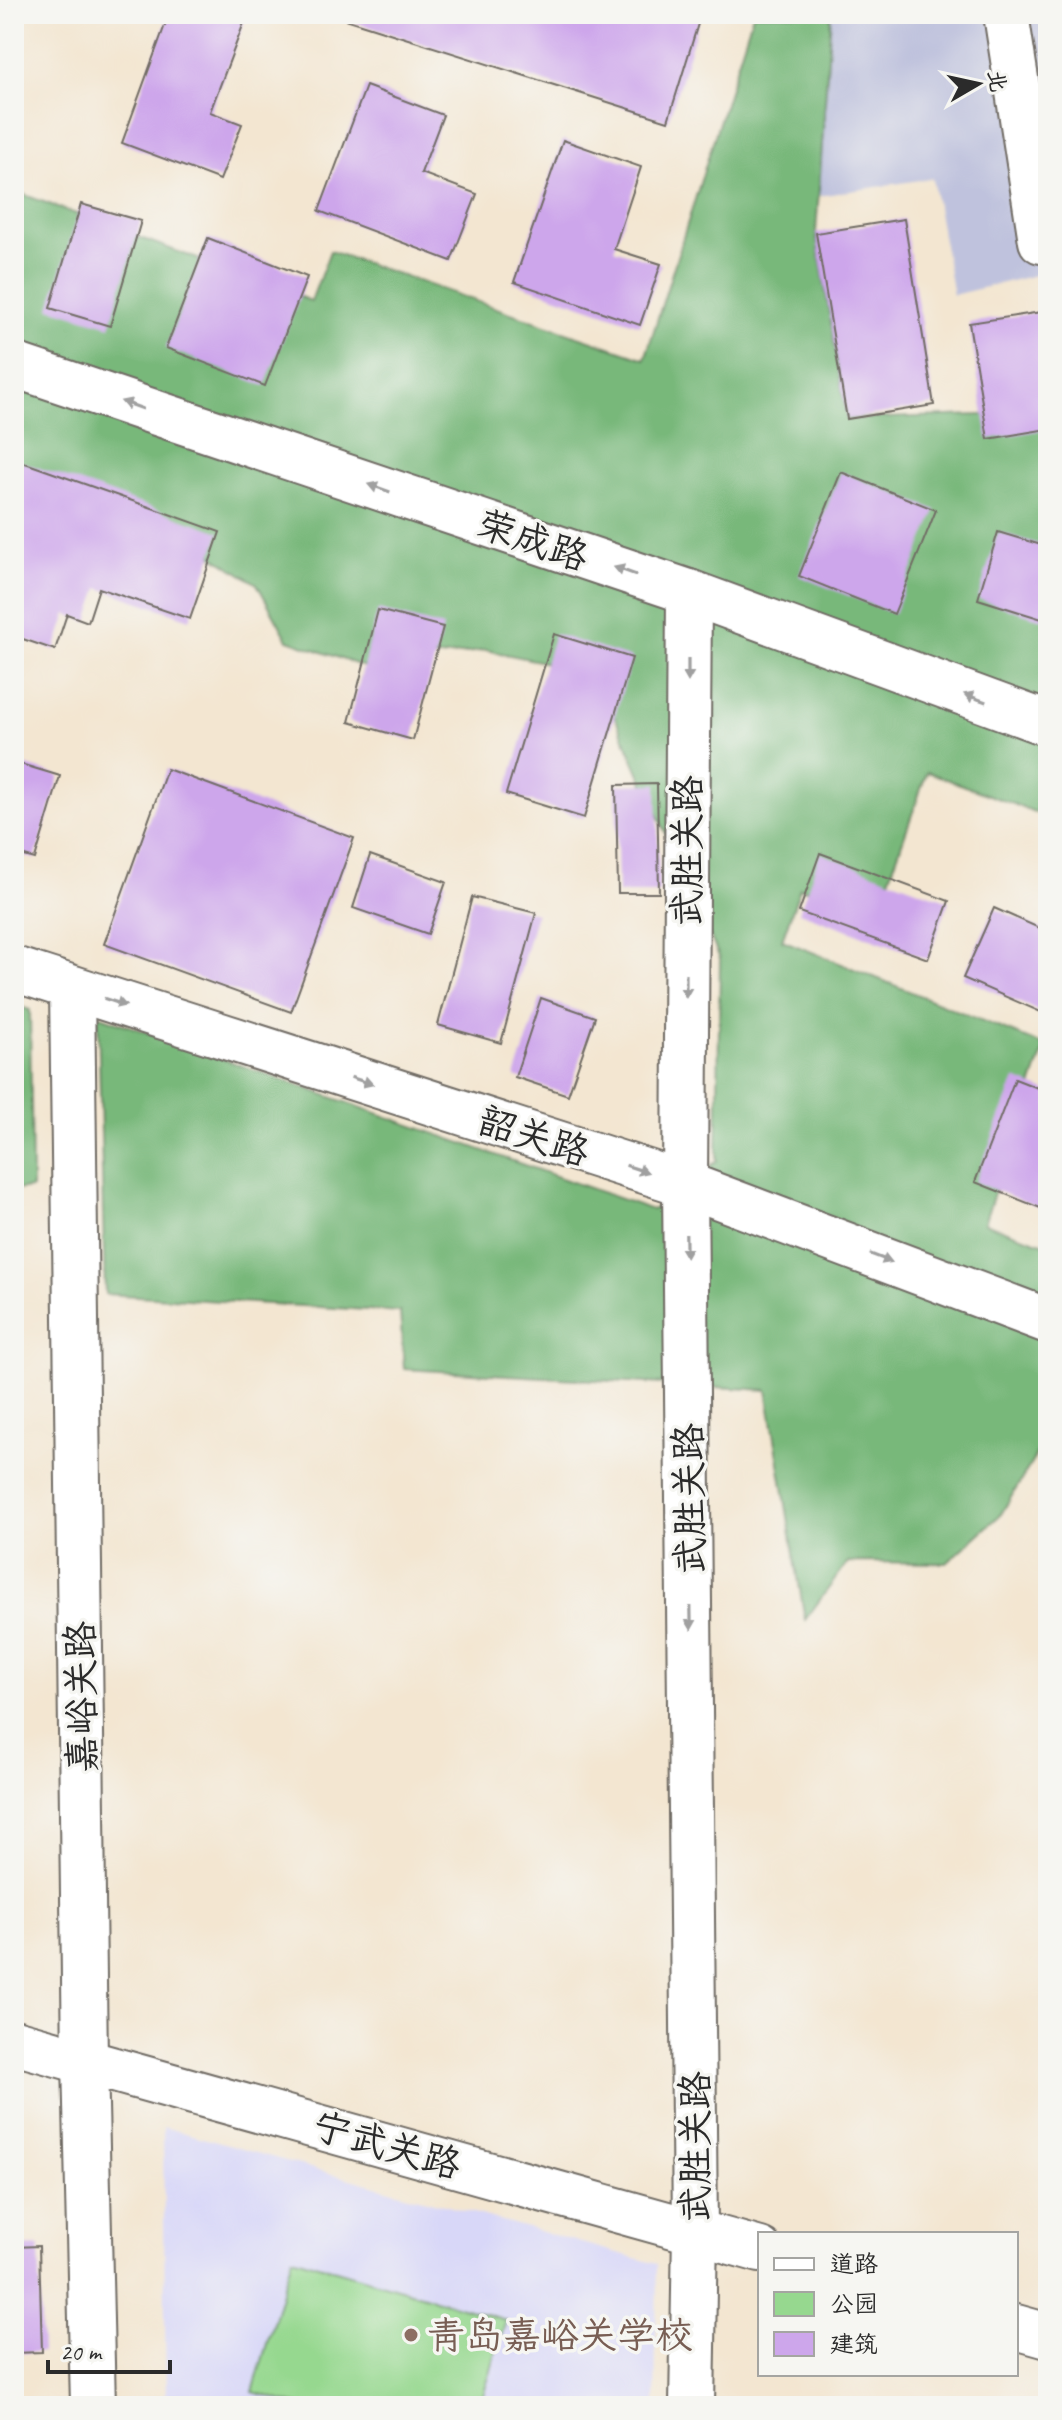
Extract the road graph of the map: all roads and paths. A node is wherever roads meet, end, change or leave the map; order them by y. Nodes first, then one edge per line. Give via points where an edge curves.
1 (1006, 14) edge
2 (1041, 241) dead end
3 (14, 365) edge
4 (689, 592) junction
5 (1048, 724) edge
6 (14, 969) edge
7 (72, 988) junction
8 (685, 1184) junction
9 (1048, 1321) edge
10 (14, 2042) edge
11 (85, 2061) junction
12 (695, 2231) junction
13 (758, 2249) edge
14 (1018, 2328) edge
15 (1048, 2336) edge
16 (93, 2406) edge
17 (692, 2406) edge

1 - 2 street
4 -> 3 street, 荣成路
5 -> 4 street, 荣成路
4 -> 8 street, 武胜关路
6 - 7 street, 韶关路
7 -> 8 street, 韶关路
7 - 11 street, 嘉峪关路
8 -> 9 street, 韶关路
8 -> 12 street, 武胜关路
10 - 11 street, 宁武关路
11 - 12 street, 宁武关路
11 - 16 street, 嘉峪关路
12 - 13 street, 宁武关路
12 - 17 street, 武胜关路
14 - 15 street

